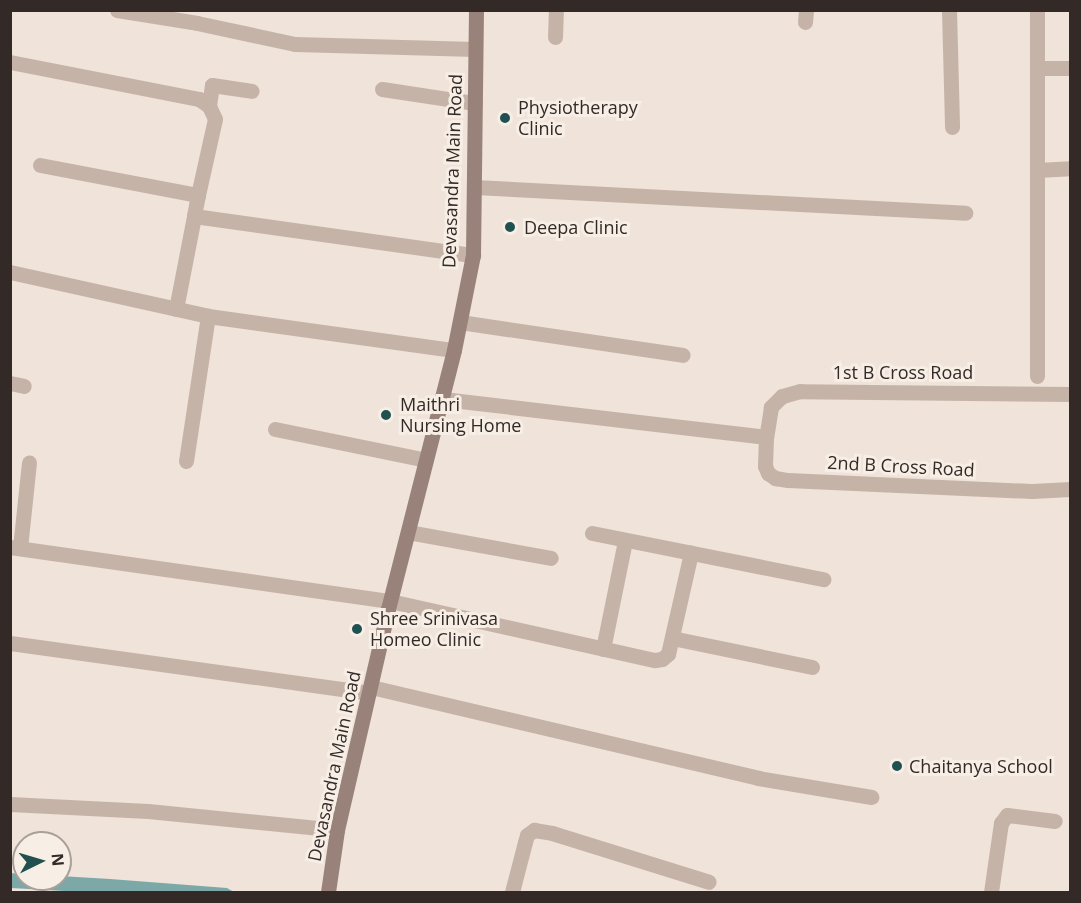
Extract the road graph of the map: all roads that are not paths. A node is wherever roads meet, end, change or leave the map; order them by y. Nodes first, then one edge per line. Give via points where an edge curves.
1 (117, 10) edge
2 (476, 10) edge
3 (556, 10) edge
4 (949, 10) edge
5 (1037, 10) edge
6 (555, 37) dead end
7 (475, 49) junction
8 (10, 62) edge
9 (1037, 68) junction
10 (1071, 68) edge
11 (382, 89) dead end
12 (252, 91) dead end
13 (475, 102) junction
14 (209, 106) junction
15 (952, 127) dead end
16 (40, 165) dead end
17 (1071, 168) edge
18 (1037, 170) junction
19 (474, 187) junction
20 (198, 195) junction
21 (965, 213) dead end
22 (194, 216) junction
23 (473, 255) junction
24 (10, 272) edge
25 (176, 309) junction
26 (208, 316) junction
27 (460, 322) junction
28 (454, 350) junction
29 (683, 355) dead end
30 (1037, 375) dead end
31 (1071, 393) edge
32 (443, 399) junction
33 (275, 429) dead end
34 (766, 437) junction
35 (186, 460) dead end
36 (426, 460) junction
37 (29, 462) dead end
38 (1071, 489) edge
39 (408, 532) junction
40 (592, 533) dead end
41 (625, 541) junction
42 (15, 547) edge
43 (691, 553) junction
44 (551, 558) dead end
45 (823, 579) dead end
46 (390, 601) junction
47 (672, 638) junction
48 (10, 643) edge
49 (603, 649) junction
50 (812, 667) dead end
51 (370, 690) junction
52 (871, 797) dead end
53 (10, 804) edge
54 (1055, 821) dead end
55 (337, 830) junction
56 (709, 882) dead end
57 (328, 892) edge
58 (512, 892) edge
59 (991, 892) edge

1 - 7 street via 295,44
2 - 7 main road, Devasandra Main Road
3 - 6 street
4 - 15 street
5 - 9 street
7 - 13 main road, Devasandra Main Road
8 - 14 street via 199,99
9 - 10 street
9 - 18 street
11 - 13 street
12 - 14 street via 212,85
13 - 19 main road, Devasandra Main Road
14 - 20 street via 215,119
16 - 20 street
17 - 18 street
18 - 30 street
19 - 21 street
19 - 23 main road, Devasandra Main Road
20 - 22 street
22 - 23 street
22 - 25 street
23 - 27 main road, Devasandra Main Road
24 - 25 street
25 - 26 street
26 - 28 street
26 - 35 street
27 - 28 main road, Devasandra Main Road
27 - 29 street
28 - 32 main road, Devasandra Main Road
31 - 34 street, 1st B Cross Road via 800,391 782,396 771,407
32 - 34 street
32 - 36 main road, Devasandra Main Road
33 - 36 street
34 - 38 street, 2nd B Cross Road via 768,473 788,480 1032,491
36 - 39 main road, Devasandra Main Road
37 - 42 street
39 - 44 street
39 - 46 main road, Devasandra Main Road
40 - 41 street
41 - 43 street
41 - 49 street
42 - 46 street
43 - 45 street
43 - 47 street
46 - 49 street
46 - 51 main road, Devasandra Main Road
47 - 49 street via 668,654 662,659
47 - 50 street
48 - 51 street
51 - 52 street via 758,778
51 - 55 main road, Devasandra Main Road
53 - 55 street via 148,811
54 - 59 street via 1007,815 1001,823
55 - 57 main road, Devasandra Main Road
56 - 58 street via 534,830 527,835

